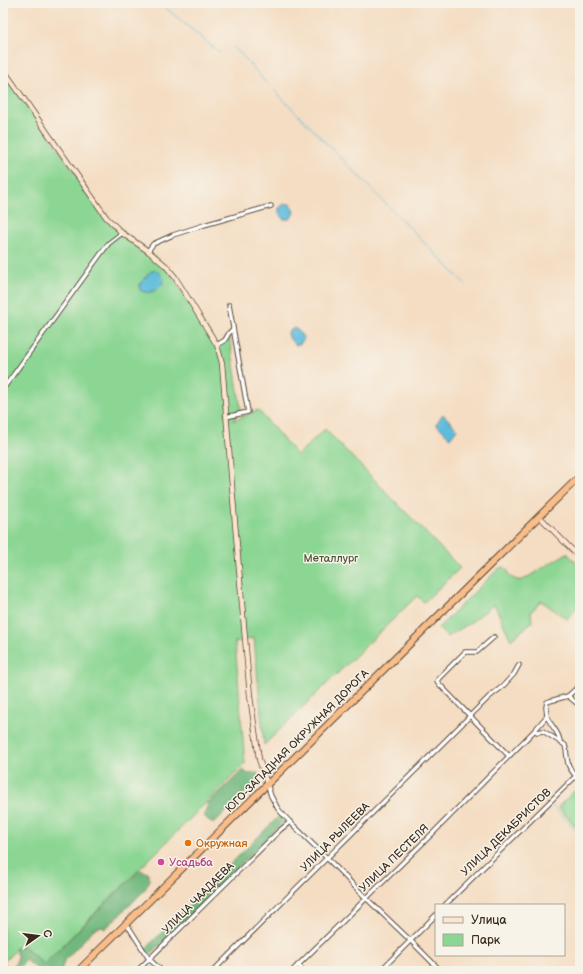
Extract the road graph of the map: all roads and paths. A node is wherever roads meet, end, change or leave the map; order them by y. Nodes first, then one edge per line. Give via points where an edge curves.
1 (3, 69) edge
2 (271, 206) dead end
3 (122, 233) junction
4 (148, 251) junction
5 (229, 305) dead end
6 (233, 329) junction
7 (217, 345) junction
8 (3, 388) edge
9 (226, 417) junction
10 (580, 476) edge
11 (539, 516) junction
12 (580, 558) edge
13 (494, 637) dead end
14 (519, 665) dead end
15 (580, 685) edge
16 (568, 696) junction
17 (580, 706) edge
18 (470, 716) junction
19 (547, 716) junction
20 (534, 730) junction
21 (560, 742) junction
22 (509, 756) junction
23 (580, 772) edge
24 (576, 776) junction
25 (267, 784) junction
26 (290, 822) junction
27 (327, 858) junction
28 (366, 898) junction
29 (446, 904) edge
30 (435, 915) edge
31 (125, 924) junction
32 (411, 941) junction
33 (149, 959) junction
34 (3, 964) edge
35 (298, 965) junction
36 (10, 971) edge
37 (78, 971) edge
38 (137, 971) edge
39 (162, 971) edge
40 (213, 971) edge
41 (292, 971) edge
42 (304, 971) edge
43 (380, 971) edge
44 (441, 971) edge

1 - 3 street via 106,217
2 - 4 street via 174,234 153,244
3 - 4 street
3 - 8 street via 109,243
4 - 7 street via 175,277
5 - 6 street
6 - 7 street via 225,340
6 - 9 street via 248,412
7 - 9 street via 222,363
9 - 25 street via 250,696 258,759
10 - 11 highway
11 - 12 street
11 - 25 highway, ЮГО-ЗАПАДНАЯ ОКРУЖНАЯ ДОРОГА
13 - 18 street via 477,652 465,652 438,681
14 - 18 street, УЛИЦА РЫЛЕЕВА via 502,687
15 - 16 street
16 - 17 street
16 - 19 street via 547,702
18 - 22 street
18 - 27 street, УЛИЦА РЫЛЕЕВА
19 - 20 street, УЛИЦА ПЕСТЕЛЯ
19 - 21 street via 560,736
20 - 21 street via 543,731
20 - 22 street, УЛИЦА ПЕСТЕЛЯ
21 - 24 street via 565,745 567,763
22 - 28 street, УЛИЦА ПЕСТЕЛЯ
23 - 24 street, УЛИЦА ДЕКАБРИСТОВ
24 - 29 street, УЛИЦА ДЕКАБРИСТОВ
25 - 26 street via 278,809
25 - 31 highway, ЮГО-ЗАПАДНАЯ ОКРУЖНАЯ ДОРОГА
26 - 27 street
26 - 33 street, УЛИЦА ЧААДАЕВА
27 - 28 street
27 - 40 street, УЛИЦА РЫЛЕЕВА
28 - 32 street
28 - 35 street, УЛИЦА ПЕСТЕЛЯ
30 - 32 street
31 - 33 street
31 - 37 highway, ЮГО-ЗАПАДНАЯ ОКРУЖНАЯ ДОРОГА
32 - 43 street
32 - 44 street
33 - 38 street, УЛИЦА ЧААДАЕВА
33 - 39 street
34 - 36 street
35 - 41 street, УЛИЦА ПЕСТЕЛЯ
35 - 42 street

